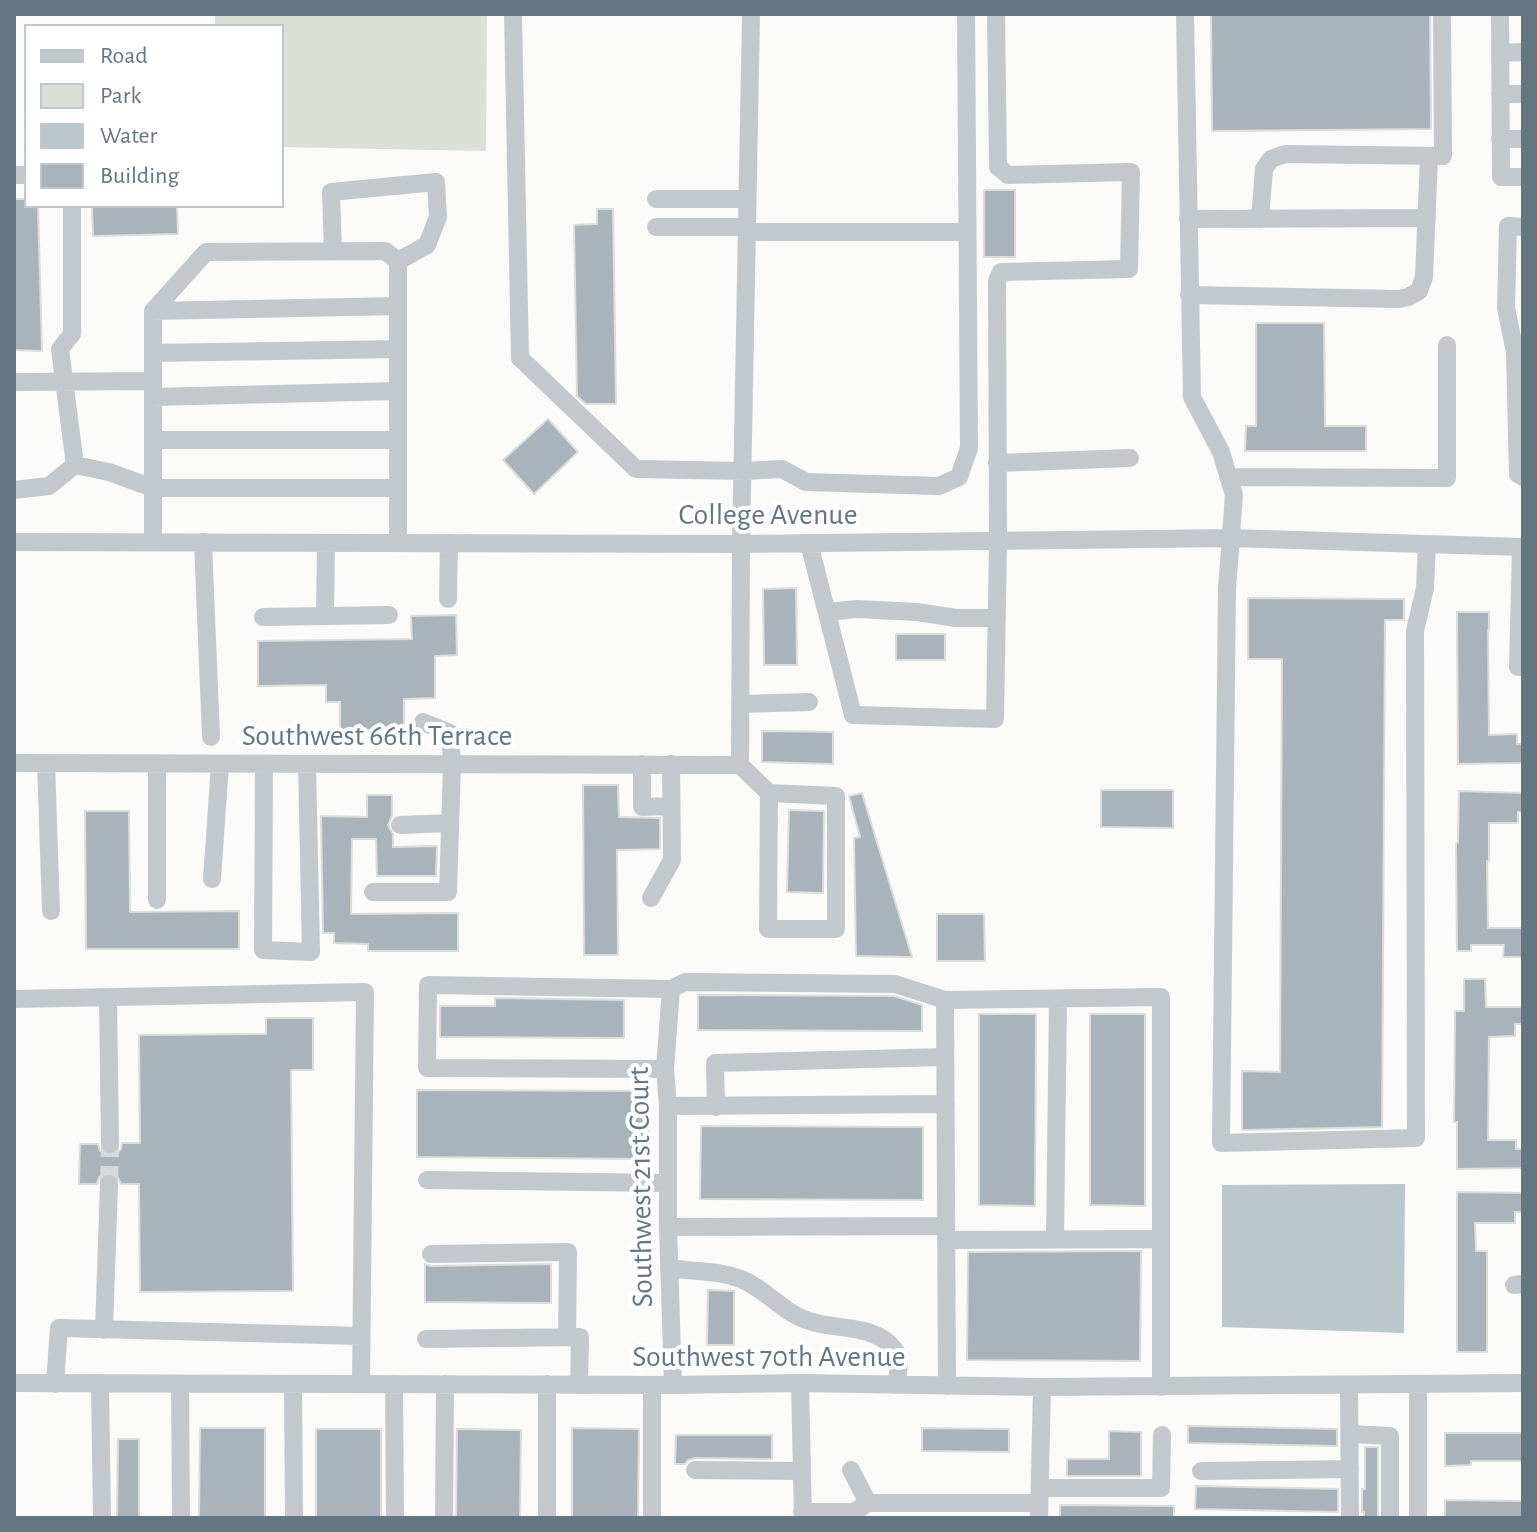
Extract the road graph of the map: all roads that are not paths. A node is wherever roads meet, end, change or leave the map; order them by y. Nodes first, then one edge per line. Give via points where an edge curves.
1 (513, 14) edge
2 (751, 14) edge
3 (966, 14) edge
4 (996, 14) edge
5 (1185, 14) edge
6 (1442, 14) edge
7 (1500, 14) edge
8 (1523, 52) edge
9 (1500, 53) junction
10 (1500, 94) junction
11 (1523, 94) edge
12 (1500, 139) junction
13 (1523, 139) edge
14 (1429, 157) junction
15 (1523, 177) edge
16 (656, 199) dead end
17 (747, 199) junction
18 (72, 208) edge
19 (1427, 218) junction
20 (1188, 219) junction
21 (1260, 219) junction
22 (656, 227) dead end
23 (1523, 227) edge
24 (747, 229) junction
25 (967, 232) junction
26 (333, 251) junction
27 (398, 261) junction
28 (1189, 295) junction
29 (398, 306) junction
30 (153, 311) junction
31 (1447, 345) dead end
32 (398, 349) junction
33 (153, 353) junction
34 (14, 382) edge
35 (64, 382) junction
36 (153, 389) junction
37 (398, 391) junction
38 (153, 440) junction
39 (398, 440) junction
40 (1130, 458) dead end
41 (997, 463) junction
42 (75, 465) junction
43 (743, 471) junction
44 (1228, 477) junction
45 (1523, 477) edge
46 (153, 488) junction
47 (398, 488) junction
48 (14, 490) edge
49 (1230, 538) junction
50 (998, 541) junction
51 (14, 542) edge
52 (153, 542) junction
53 (203, 542) junction
54 (326, 543) junction
55 (398, 543) junction
56 (449, 543) junction
57 (809, 543) junction
58 (741, 544) junction
59 (1427, 544) junction
60 (1522, 547) edge
61 (448, 599) dead end
62 (827, 612) junction
63 (389, 615) dead end
64 (325, 616) junction
65 (263, 617) dead end
66 (997, 618) junction
67 (1523, 667) edge
68 (809, 702) dead end
69 (740, 704) junction
70 (423, 722) dead end
71 (211, 737) dead end
72 (14, 763) edge
73 (46, 763) junction
74 (157, 764) junction
75 (220, 764) junction
76 (264, 764) junction
77 (307, 764) junction
78 (452, 764) junction
79 (642, 764) junction
80 (671, 764) junction
81 (740, 765) junction
82 (769, 793) junction
83 (671, 806) junction
84 (450, 823) junction
85 (400, 825) dead end
86 (212, 879) dead end
87 (373, 892) dead end
88 (651, 898) dead end
89 (157, 900) dead end
90 (51, 911) dead end
91 (671, 989) junction
92 (108, 998) junction
93 (14, 999) edge
94 (1058, 999) junction
95 (945, 1000) junction
96 (945, 1057) junction
97 (665, 1069) junction
98 (946, 1104) junction
99 (668, 1106) junction
100 (716, 1107) junction
101 (110, 1144) tunnel mouth
102 (427, 1180) dead end
103 (668, 1183) junction
104 (109, 1184) tunnel mouth
105 (668, 1227) junction
106 (946, 1233) junction
107 (1055, 1239) junction
108 (1161, 1239) junction
109 (431, 1254) dead end
110 (669, 1268) junction
111 (104, 1330) junction
112 (361, 1336) junction
113 (567, 1337) junction
114 (426, 1339) dead end
115 (14, 1383) edge
116 (800, 1383) junction
117 (1523, 1383) edge
118 (55, 1384) junction
119 (100, 1384) junction
120 (180, 1384) junction
121 (293, 1384) junction
122 (361, 1384) junction
123 (394, 1384) junction
124 (445, 1384) junction
125 (547, 1384) junction
126 (579, 1385) junction
127 (652, 1385) junction
128 (673, 1385) junction
129 (896, 1385) junction
130 (947, 1386) junction
131 (1349, 1386) junction
132 (1418, 1386) junction
133 (1042, 1387) junction
134 (1161, 1387) junction
135 (1350, 1434) junction
136 (1162, 1435) dead end
137 (1350, 1469) junction
138 (695, 1470) dead end
139 (851, 1470) dead end
140 (802, 1471) junction
141 (1201, 1471) dead end
142 (868, 1503) junction
143 (1039, 1503) edge
144 (802, 1515) edge
145 (102, 1518) edge
146 (181, 1518) edge
147 (294, 1518) edge
148 (395, 1518) edge
149 (444, 1518) edge
150 (547, 1518) edge
151 (652, 1518) edge
152 (1350, 1518) edge
153 (1390, 1518) edge
154 (1418, 1518) edge

1 - 43 street via 520,358 636,469
2 - 17 street
3 - 25 street
4 - 41 street via 998,167 1008,175 1131,172 1129,269 1001,272
5 - 20 street
6 - 14 street via 1443,156
7 - 9 street
8 - 9 street
9 - 10 street
10 - 11 street
10 - 12 street
12 - 13 street
12 - 15 street via 1501,177
14 - 19 street
14 - 21 street via 1285,154 1271,159 1264,169
16 - 17 street
17 - 24 street
18 - 35 street via 72,334 60,349
19 - 21 street
19 - 28 street via 1424,277 1419,291 1408,297
20 - 21 street
20 - 28 street
22 - 24 street
23 - 45 street via 1508,226 1506,308 1515,352 1518,474
24 - 25 street
24 - 43 street
25 - 43 street via 969,448 959,477 939,486 806,482 782,469
26 - 27 street via 385,251
26 - 27 street via 331,192 436,182 438,217 427,245
26 - 30 street via 206,252
27 - 29 street
28 - 44 street via 1192,397
29 - 30 street
29 - 32 street
30 - 33 street
31 - 44 street via 1447,478
32 - 33 street
32 - 37 street
33 - 36 street
34 - 35 street
35 - 36 street
35 - 42 street
36 - 37 street
36 - 38 street
37 - 39 street
38 - 39 street
38 - 46 street
39 - 47 street
40 - 41 street
41 - 50 street
42 - 46 street
42 - 48 street via 49,486
43 - 58 street
44 - 49 street via 1234,495
46 - 47 street
46 - 52 street
47 - 55 street
49 - 50 street, College Avenue
49 - 59 street, College Avenue
49 - 59 street via 1221,1143 1416,1138 1415,631 1425,588
50 - 57 street, College Avenue
50 - 66 street
51 - 52 street, College Avenue
52 - 53 street, College Avenue
53 - 54 street, College Avenue
53 - 71 street
54 - 55 street, College Avenue
54 - 64 street
55 - 56 street, College Avenue
56 - 58 street, College Avenue
56 - 61 street
57 - 58 street, College Avenue
57 - 62 street
58 - 69 street
59 - 60 street, College Avenue
60 - 67 street via 1518,667
62 - 66 street via 857,609
62 - 66 street via 853,715 995,719
63 - 64 street
64 - 65 street
68 - 69 street
69 - 81 street
70 - 78 street via 450,733
72 - 73 street, Southwest 66th Terrace
73 - 74 street, Southwest 66th Terrace
73 - 90 street
74 - 75 street, Southwest 66th Terrace
74 - 89 street
75 - 76 street, Southwest 66th Terrace
75 - 86 street
76 - 77 street, Southwest 66th Terrace
76 - 77 street via 263,950 311,952
77 - 78 street, Southwest 66th Terrace
78 - 79 street, Southwest 66th Terrace
78 - 84 street
79 - 80 street, Southwest 66th Terrace
79 - 83 street via 642,807
80 - 81 street, Southwest 66th Terrace
80 - 83 street
81 - 82 street
82 - 82 street via 836,796 836,929 768,929
83 - 88 street via 672,860
84 - 85 street
84 - 87 street via 448,892
91 - 95 street via 685,982 895,984
91 - 97 street, Southwest 21st Court
91 - 97 street via 428,985 427,1068
92 - 93 street
92 - 101 street
92 - 112 street via 365,992
94 - 95 street
94 - 107 street
94 - 108 street via 1161,997
95 - 96 street
96 - 98 street
96 - 100 street via 715,1063
97 - 99 street, Southwest 21st Court
98 - 100 street
98 - 106 street
99 - 100 street
99 - 103 street, Southwest 21st Court
102 - 103 street
103 - 105 street, Southwest 21st Court
104 - 111 street
105 - 106 street
105 - 110 street, Southwest 21st Court
106 - 107 street
106 - 130 street
107 - 108 street
108 - 134 street
109 - 113 street via 568,1252
110 - 128 street, Southwest 21st Court
110 - 129 street via 715,1271 744,1280 806,1321 874,1334 898,1357
111 - 112 street
111 - 118 street via 59,1328
112 - 122 street
113 - 114 street
113 - 126 street via 580,1337
115 - 118 street, Southwest 70th Avenue
116 - 128 street, Southwest 70th Avenue
116 - 129 street, Southwest 70th Avenue
116 - 140 street
117 - 132 street, Southwest 70th Avenue
118 - 119 street, Southwest 70th Avenue
119 - 120 street, Southwest 70th Avenue
119 - 145 street
120 - 121 street, Southwest 70th Avenue
120 - 146 street
121 - 122 street, Southwest 70th Avenue
121 - 147 street
122 - 123 street, Southwest 70th Avenue
123 - 124 street, Southwest 70th Avenue
123 - 148 street
124 - 125 street, Southwest 70th Avenue
124 - 149 street
125 - 126 street, Southwest 70th Avenue
125 - 150 street
126 - 127 street, Southwest 70th Avenue
127 - 128 street, Southwest 70th Avenue
127 - 151 street
129 - 130 street, Southwest 70th Avenue
130 - 133 street, Southwest 70th Avenue
131 - 132 street, Southwest 70th Avenue
131 - 134 street, Southwest 70th Avenue
131 - 135 street
132 - 154 street
133 - 134 street, Southwest 70th Avenue
133 - 143 street
135 - 137 street
135 - 153 street via 1390,1436
136 - 143 street via 1161,1488
137 - 141 street
137 - 152 street
138 - 140 street
139 - 142 street
140 - 144 street
142 - 143 street
142 - 144 street via 854,1512

